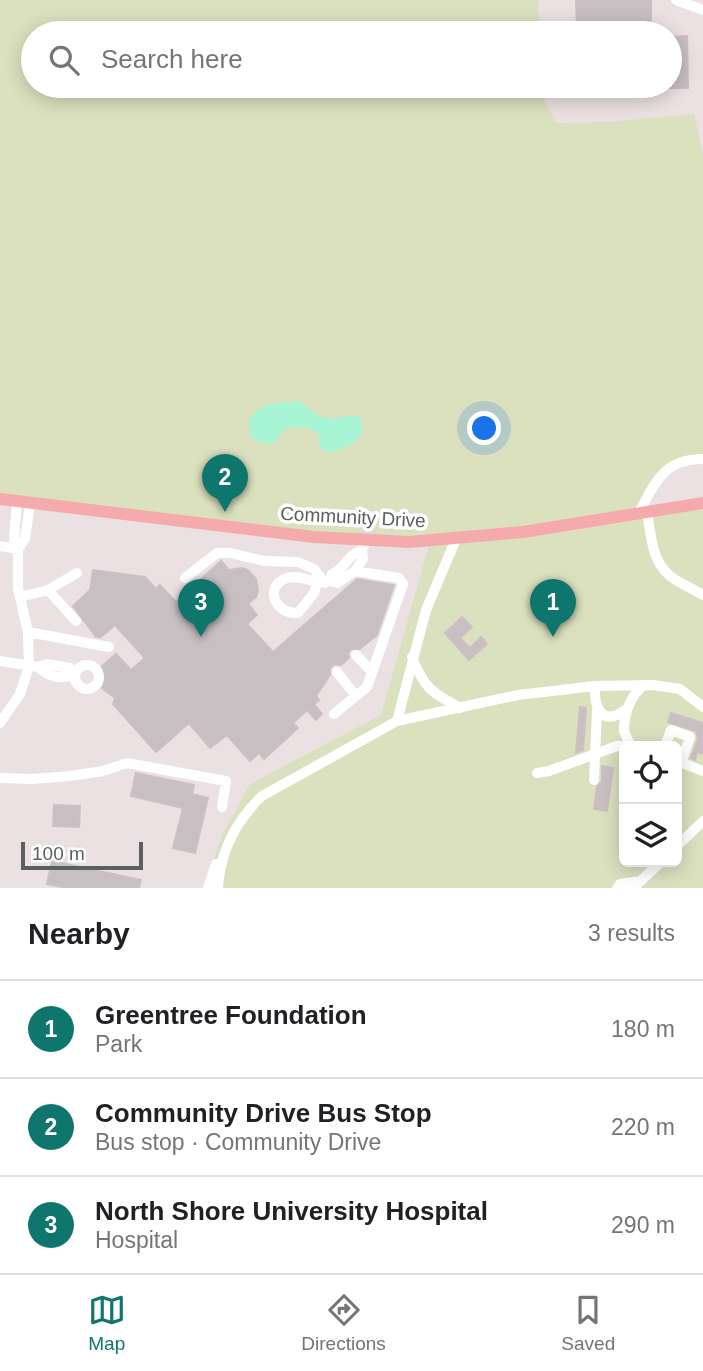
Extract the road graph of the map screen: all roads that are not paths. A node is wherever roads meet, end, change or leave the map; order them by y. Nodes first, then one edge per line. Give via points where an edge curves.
1 (676, 0) edge
2 (703, 10) edge
3 (703, 459) edge
4 (0, 499) edge
5 (24, 502) junction
6 (703, 503) edge
7 (643, 512) junction
8 (456, 539) junction
9 (364, 545) junction
10 (0, 546) edge
11 (18, 549) junction
12 (355, 571) junction
13 (77, 573) dead end
14 (185, 578) dead end
15 (324, 582) junction
16 (48, 590) junction
17 (703, 595) edge
18 (20, 597) junction
19 (76, 621) dead end
20 (28, 632) junction
21 (109, 646) dead end
22 (355, 654) dead end
23 (412, 657) junction
24 (0, 661) edge
25 (34, 666) junction
26 (337, 672) dead end
27 (372, 672) junction
28 (75, 674) dead end
29 (645, 685) junction
30 (595, 686) junction
31 (356, 696) junction
32 (703, 707) edge
33 (460, 708) junction
34 (628, 708) junction
35 (601, 713) junction
36 (334, 714) dead end
37 (397, 721) junction
38 (0, 723) edge
39 (624, 732) junction
40 (627, 741) edge
41 (667, 741) edge
42 (619, 746) edge
43 (595, 754) junction
44 (682, 755) edge
45 (682, 763) edge
46 (703, 771) edge
47 (537, 773) dead end
48 (0, 778) edge
49 (594, 780) dead end
50 (222, 807) dead end
51 (703, 821) edge
52 (682, 841) edge
53 (228, 843) junction
54 (656, 867) edge
55 (637, 884) edge
56 (208, 888) edge
57 (218, 888) edge
58 (617, 888) edge

1 - 2 street
3 - 7 street via 679,461 669,467 656,482
4 - 5 main road, Community Drive
5 - 9 main road, Community Drive
5 - 11 street via 25,540
6 - 7 main road, Community Drive
7 - 8 main road, Community Drive
7 - 17 street via 658,562 670,576
8 - 9 main road, Community Drive
8 - 23 street
9 - 12 street via 363,559
9 - 15 street
10 - 11 street
11 - 18 street
12 - 15 street via 337,583
12 - 27 street via 399,578 403,584
13 - 16 street
14 - 15 street via 217,553 230,553 298,562 314,569
16 - 18 street
16 - 19 street
18 - 20 street
20 - 21 street
20 - 25 street
22 - 27 street
23 - 33 street via 432,693
23 - 37 street
24 - 25 street
25 - 28 street via 45,674 68,678
25 - 38 street
26 - 31 street
27 - 31 street via 368,687
29 - 30 street
29 - 32 street via 680,689
29 - 34 street via 636,690
30 - 33 street via 518,695
30 - 35 street
31 - 36 street
33 - 37 street
34 - 35 street via 612,717
34 - 39 street
35 - 39 street
35 - 43 street
37 - 53 street via 261,796 243,814
39 - 40 street
41 - 44 street via 671,730 690,737
42 - 43 street
43 - 47 street
43 - 49 street
45 - 46 street
48 - 50 street via 70,776 127,763 226,781
51 - 52 street
53 - 56 street
53 - 57 street
54 - 55 street
55 - 58 street

